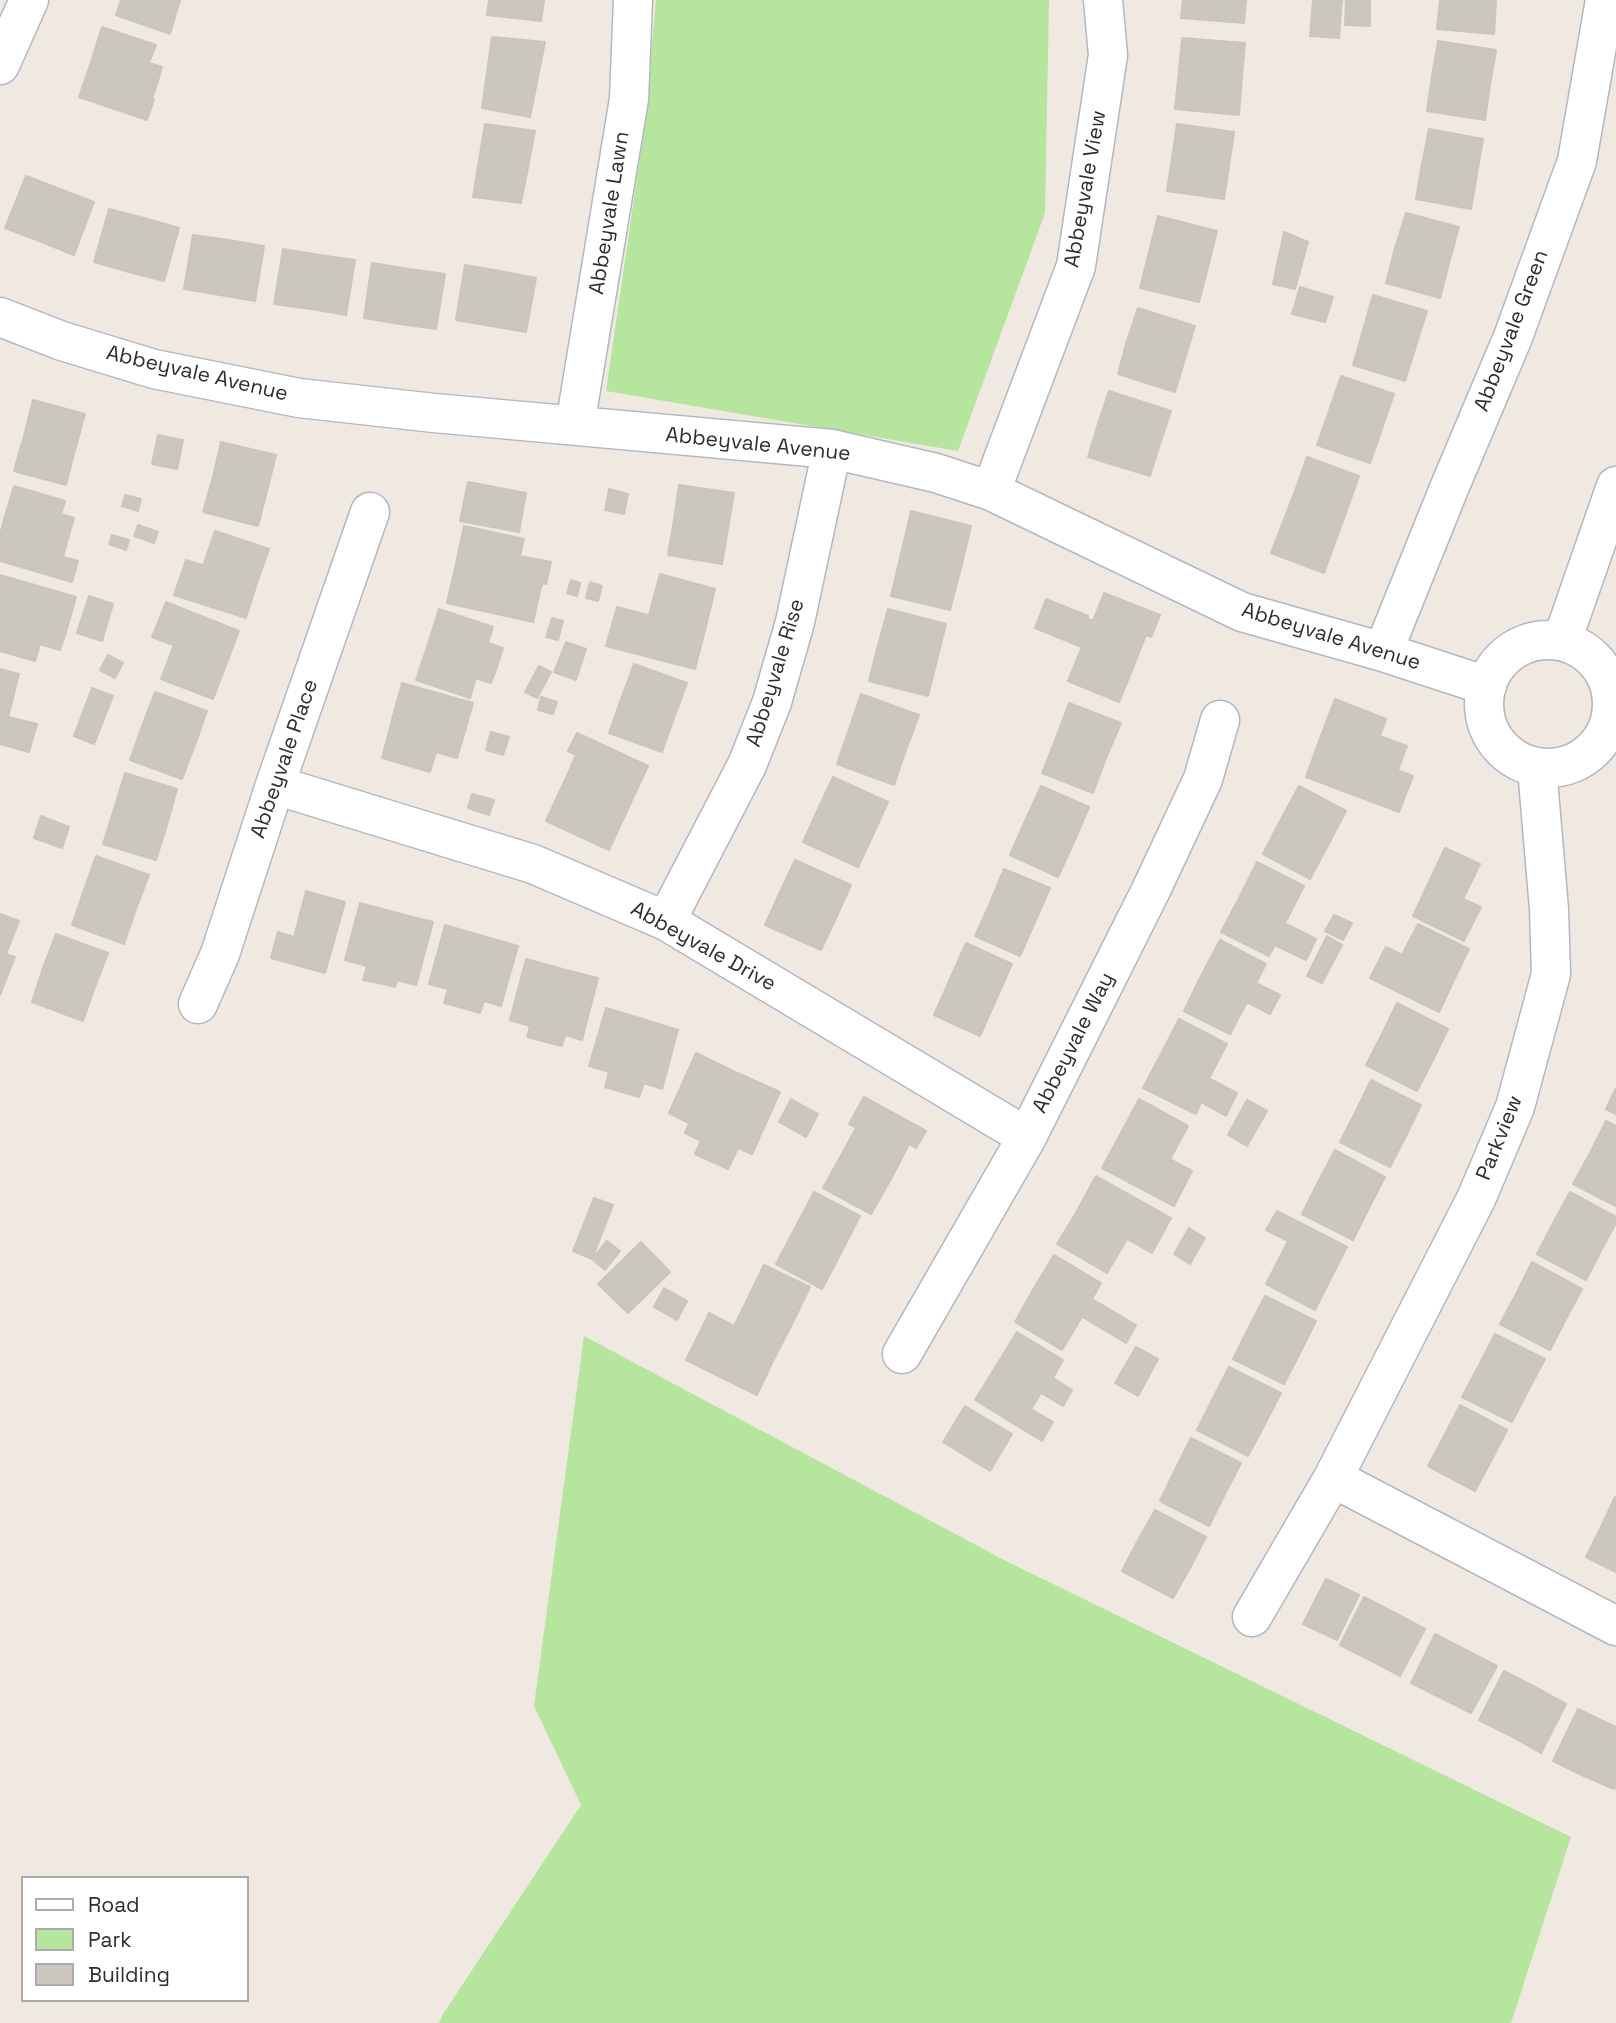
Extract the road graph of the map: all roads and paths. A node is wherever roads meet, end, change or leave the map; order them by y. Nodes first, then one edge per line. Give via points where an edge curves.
1 (29, 0) edge
2 (633, 0) edge
3 (1103, 0) edge
4 (1605, 0) edge
5 (0, 65) edge
6 (0, 317) edge
7 (576, 425) junction
8 (831, 449) junction
9 (1616, 485) edge
10 (991, 491) junction
11 (370, 512) dead end
12 (1562, 641) junction
13 (1383, 652) junction
14 (1487, 685) junction
15 (1220, 720) dead end
16 (1613, 720) edge
17 (1537, 768) junction
18 (275, 785) junction
19 (666, 921) junction
20 (198, 1004) dead end
21 (1027, 1137) junction
22 (902, 1354) dead end
23 (1332, 1478) junction
24 (1252, 1617) dead end
25 (1616, 1626) edge

1 - 5 street
2 - 7 street, Abbeyvale Lawn via 629,99
3 - 10 street, Abbeyvale View via 1108,55 1076,265
4 - 13 street, Abbeyvale Green via 1577,161 1513,337
6 - 7 street, Abbeyvale Avenue via 154,369 299,398
7 - 8 street, Abbeyvale Avenue
8 - 10 street, Abbeyvale Avenue
8 - 19 street, Abbeyvale Rise via 795,622 772,702 747,765
9 - 12 street
10 - 13 street, Abbeyvale Avenue via 1242,612
11 - 18 street, Abbeyvale Place
12 - 14 street via 1524,644 1495,668
12 - 16 street via 1597,662 1607,679
13 - 14 street, Abbeyvale Avenue
14 - 17 street via 1484,707 1488,728 1500,747 1517,761
15 - 21 street, Abbeyvale Way via 1203,779
16 - 17 street via 1591,752 1557,768
17 - 23 street, Parkview via 1551,974 1515,1107 1476,1199
18 - 19 street, Abbeyvale Drive via 533,864
18 - 20 street, Abbeyvale Place via 220,954
19 - 21 street, Abbeyvale Drive
21 - 22 street, Abbeyvale Way
23 - 24 street, Parkview
23 - 25 street

